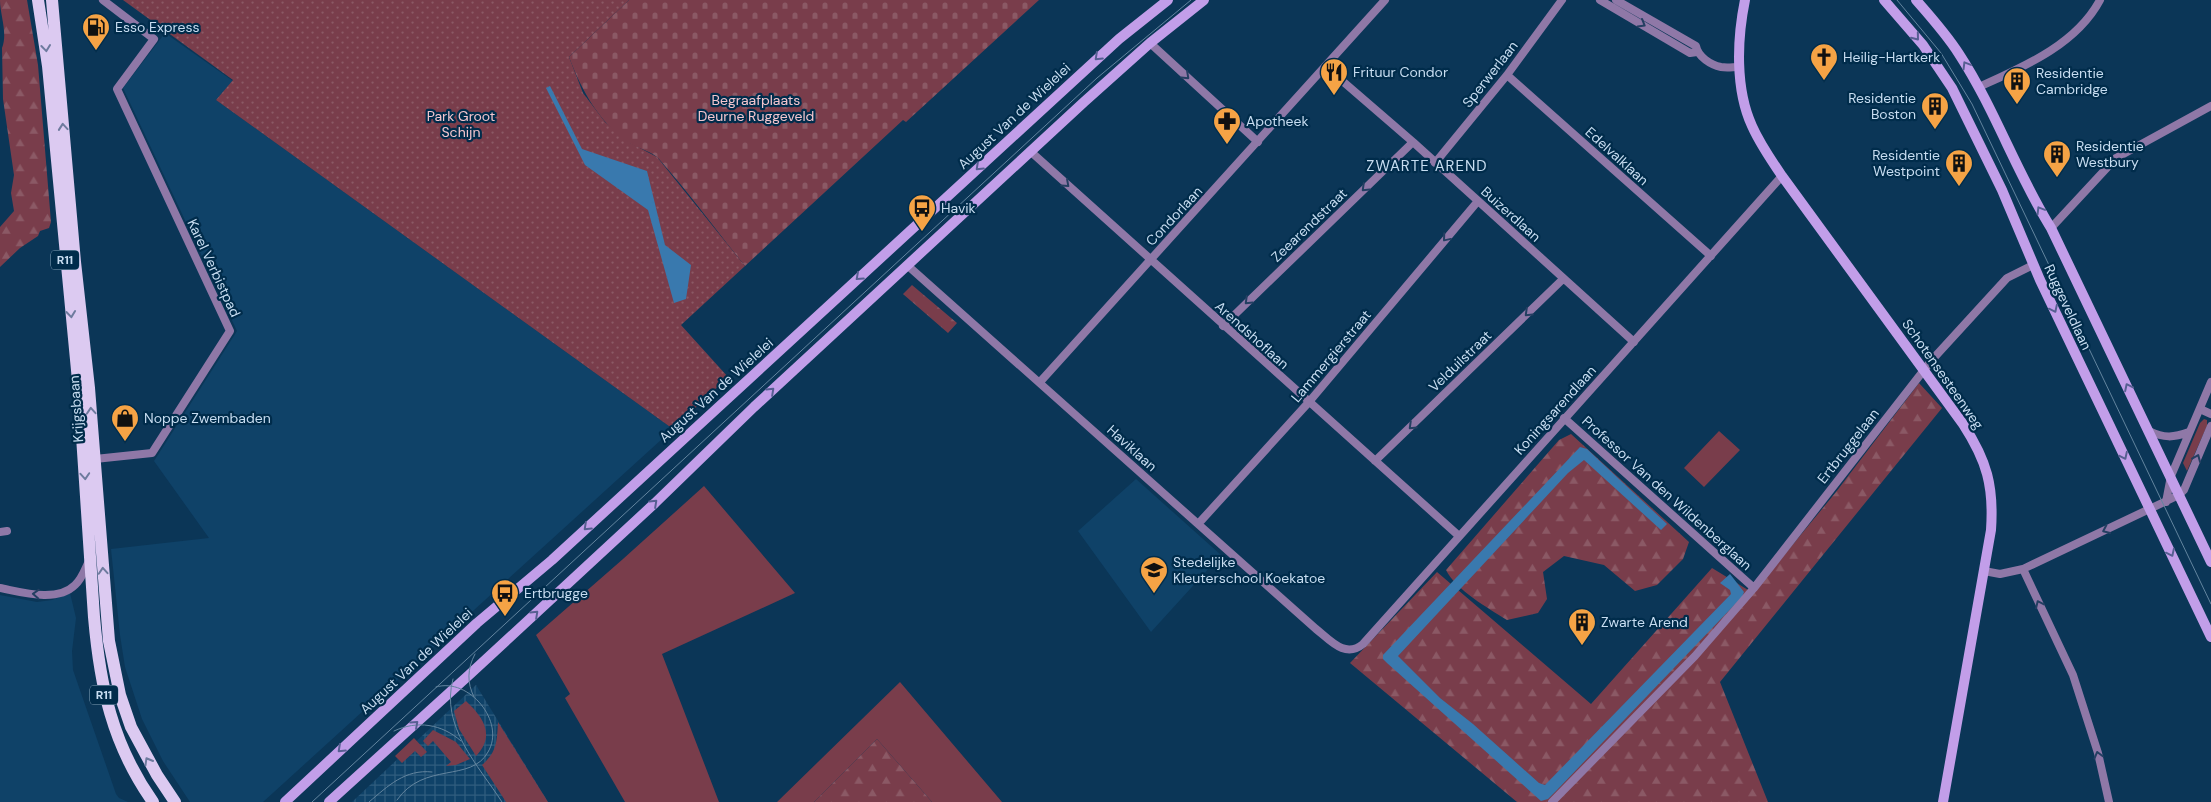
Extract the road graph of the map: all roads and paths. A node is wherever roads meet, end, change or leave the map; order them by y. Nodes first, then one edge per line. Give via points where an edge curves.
1 (38, 0) edge
2 (52, 0) edge
3 (103, 0) edge
4 (1168, 0) edge
5 (1204, 0) edge
6 (1385, 0) edge
7 (1562, 0) edge
8 (1600, 0) edge
9 (1616, 0) edge
10 (1745, 0) edge
11 (1884, 0) edge
12 (1916, 0) edge
13 (2100, 0) edge
14 (1150, 43) junction
15 (1697, 52) junction
16 (1325, 66) junction
17 (1739, 67) junction
18 (1507, 75) junction
19 (1979, 87) junction
20 (2211, 106) edge
21 (1258, 142) junction
22 (1413, 142) junction
23 (1030, 152) junction
24 (1435, 163) junction
25 (1782, 176) junction
26 (1478, 201) junction
27 (2051, 228) junction
28 (1712, 256) junction
29 (1150, 261) junction
30 (907, 265) junction
31 (2033, 265) junction
32 (1563, 279) junction
33 (1223, 326) junction
34 (1634, 342) junction
35 (1924, 370) junction
36 (1040, 382) junction
37 (2211, 382) edge
38 (1309, 402) junction
39 (2200, 409) junction
40 (2211, 414) edge
41 (1564, 418) junction
42 (2211, 426) edge
43 (2149, 431) junction
44 (2189, 432) junction
45 (94, 459) junction
46 (1375, 461) junction
47 (2170, 476) junction
48 (2179, 495) junction
49 (2166, 502) junction
50 (2150, 509) junction
51 (1199, 524) junction
52 (1459, 536) junction
53 (91, 557) junction
54 (2211, 562) edge
55 (2023, 569) junction
56 (1984, 571) junction
57 (0, 588) edge
58 (1754, 588) junction
59 (99, 599) junction
60 (2211, 637) edge
61 (1341, 649) joint
62 (153, 802) edge
63 (175, 802) edge
64 (285, 802) edge
65 (329, 802) edge
66 (1552, 802) edge
67 (1942, 802) edge
68 (2110, 802) edge

1 -> 53 main road, Krijgsbaan / R11 via 48,66 79,391
45 -> 2 main road, Krijgsbaan / R11
3 - 45 street, Karel Verbistpad via 154,39 117,89 230,331 152,453
4 -> 64 main road, August Van de Wielelei via 1119,39
5 - 14 main road
6 - 16 street, Condorlaan
7 - 18 street, Sperwerlaan
8 -> 15 street via 1690,53
9 - 15 street via 1696,46
10 - 17 main road, Schotensesteenweg via 1739,36
11 -> 31 main road, Ruggeveldlaan via 1947,78 2002,190
19 -> 12 main road, Ruggeveldlaan via 1959,54
13 - 19 street via 2079,30 2054,50
14 -> 21 street
14 - 23 main road
15 - 17 street via 1721,67
16 - 21 street, Condorlaan
16 - 22 street, Buizerdlaan
17 - 25 main road, Schotensesteenweg via 1751,124
18 - 24 street, Sperwerlaan
18 - 28 street, Edelvalklaan
27 -> 19 main road, Ruggeveldlaan
20 - 27 street via 2116,158
21 - 29 street, Condorlaan
22 - 24 street, Buizerdlaan
22 -> 33 street, Zeearendstraat
23 -> 29 street, Arendshoflaan
23 - 30 main road
24 - 26 street, Buizerdlaan
25 - 28 street, Koningsarendlaan
25 - 35 main road, Schotensesteenweg
26 - 32 street, Buizerdlaan
26 -> 38 street, Lammergierstraat
43 -> 27 main road, Ruggeveldlaan
28 - 34 street, Koningsarendlaan
29 - 33 street, Arendshoflaan
29 - 36 street, Condorlaan
30 - 36 street, Haviklaan
65 -> 30 main road
31 - 35 street, Ertbruggelaan via 2007,278
31 -> 50 main road, Ruggeveldlaan
32 - 34 street, Buizerdlaan
32 -> 46 street, Velduilstraat
33 - 38 street, Arendshoflaan
34 - 41 street, Koningsarendlaan
35 - 56 main road, Schotensesteenweg via 1978,448 1988,476 1992,507
35 - 58 street, Ertbruggelaan
36 - 51 street, Haviklaan
37 - 39 street
38 - 46 street, Arendshoflaan
38 - 51 street, Lammergierstraat
39 - 40 street
39 - 44 street
41 - 52 street, Koningsarendlaan
41 - 58 street, Professor Van den Wildenberglaan
48 -> 42 street
43 - 44 street via 2173,438
43 - 47 main road, Ruggeveldlaan
44 - 47 street
59 -> 45 main road, Krijgsbaan / R11
46 - 52 street, Arendshoflaan
47 - 48 main road, Ruggeveldlaan
47 - 49 street
48 - 49 street
48 - 54 main road, Ruggeveldlaan
49 - 50 street
50 -> 55 street
50 -> 60 main road, Ruggeveldlaan
51 - 61 street, Haviklaan
52 - 61 street, Koningsarendlaan via 1363,644 1351,650
53 -> 57 street via 75,585 63,592 32,594
53 - 59 main road, Krijgsbaan / R11
55 - 56 street via 2000,574
68 -> 55 street via 2073,675
56 - 67 main road, Schotensesteenweg
58 - 66 street, Ertbruggelaan via 1694,656
59 - 62 main road, Krijgsbaan / R11 via 96,644 108,712 128,762
63 -> 59 main road, Krijgsbaan / R11 via 145,756 126,711

